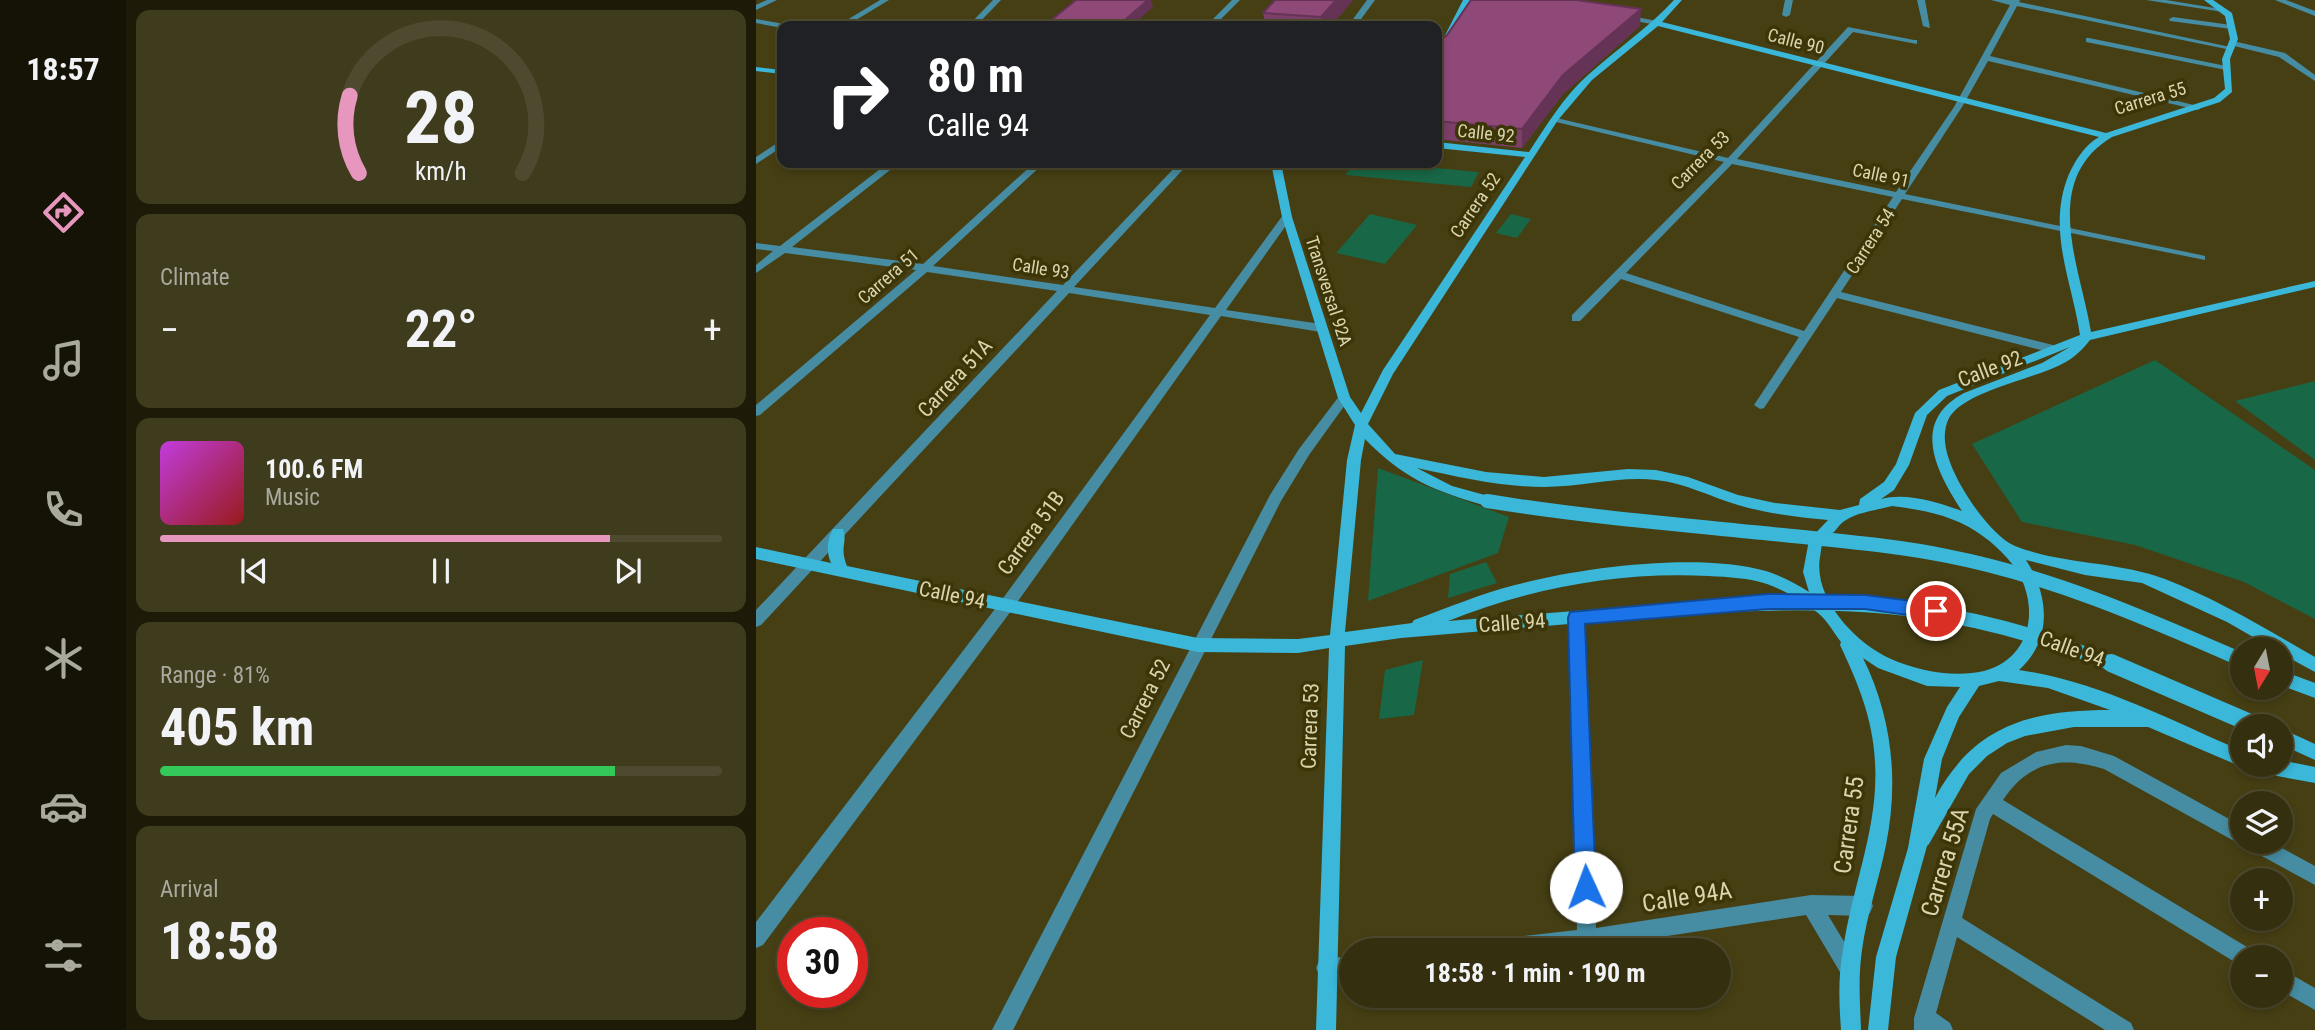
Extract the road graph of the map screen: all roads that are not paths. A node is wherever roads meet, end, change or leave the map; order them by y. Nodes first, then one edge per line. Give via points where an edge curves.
1 (773, 0) edge
2 (885, 0) edge
3 (997, 0) edge
4 (1236, 0) edge
5 (1371, 0) edge
6 (1468, 0) edge
7 (1678, 0) edge
8 (1789, 0) edge
9 (1921, 0) edge
10 (1995, 0) edge
11 (2150, 0) edge
12 (2208, 0) edge
13 (2279, 0) edge
14 (2016, 2) edge
15 (756, 8) edge
16 (2222, 10) junction
17 (1609, 14) edge
18 (2315, 14) edge
19 (1786, 15) dead end
20 (2173, 19) dead end
21 (849, 21) edge
22 (977, 21) edge
23 (1215, 21) edge
24 (1356, 21) edge
25 (1657, 23) junction
26 (756, 24) edge
27 (777, 25) edge
28 (1927, 26) dead end
29 (2231, 27) junction
30 (2089, 40) dead end
31 (1914, 42) dead end
32 (1442, 45) edge
33 (2232, 45) junction
34 (1987, 58) junction
35 (1820, 63) junction
36 (2226, 68) junction
37 (756, 71) edge
38 (777, 73) edge
39 (2315, 79) edge
40 (1961, 99) junction
41 (2198, 107) junction
42 (1555, 119) junction
43 (2107, 136) junction
44 (777, 146) edge
45 (1442, 146) edge
46 (1532, 155) junction
47 (756, 161) edge
48 (1731, 161) junction
49 (888, 168) edge
50 (1034, 168) edge
51 (1179, 168) edge
52 (1277, 168) edge
53 (1899, 197) junction
54 (1287, 217) junction
55 (2064, 231) junction
56 (756, 246) edge
57 (782, 251) junction
58 (2201, 258) dead end
59 (925, 268) junction
60 (756, 270) edge
61 (1617, 274) junction
62 (2315, 284) edge
63 (1066, 290) junction
64 (1835, 294) junction
65 (1217, 313) junction
66 (1576, 318) dead end
67 (1321, 328) junction
68 (1805, 335) junction
69 (2086, 337) junction
70 (2053, 349) junction
71 (1344, 398) junction
72 (1760, 405) dead end
73 (756, 412) edge
74 (1361, 425) junction
75 (1391, 458) junction
76 (1864, 504) junction
77 (1838, 515) junction
78 (1981, 528) junction
79 (838, 533) junction
80 (2008, 550) junction
81 (756, 553) edge
82 (809, 564) junction
83 (842, 572) junction
84 (1006, 606) junction
85 (1821, 608) junction
86 (1576, 618) junction
87 (756, 620) edge
88 (1401, 631) junction
89 (1842, 635) junction
90 (1337, 640) junction
91 (1198, 645) junction
92 (2230, 655) edge
93 (2315, 665) edge
94 (1999, 674) junction
95 (1974, 680) junction
96 (2293, 682) edge
97 (2315, 691) edge
98 (2105, 708) junction
99 (2230, 714) edge
100 (2293, 742) edge
101 (2315, 752) edge
102 (2230, 754) edge
103 (2293, 771) edge
104 (2315, 775) edge
105 (1990, 803) junction
106 (2230, 829) edge
107 (1917, 848) junction
108 (2275, 854) edge
109 (2315, 876) edge
110 (1811, 905) junction
111 (1863, 906) junction
112 (1951, 922) junction
113 (1587, 938) edge
114 (1594, 938) edge
115 (756, 939) edge
116 (2230, 948) edge
117 (1339, 966) edge
118 (1326, 968) junction
119 (1850, 970) junction
120 (2293, 986) edge
121 (2315, 1000) edge
122 (1924, 1024) edge
123 (1002, 1030) edge
124 (1326, 1030) edge
125 (1851, 1030) edge
126 (1878, 1030) edge
127 (1943, 1030) edge
128 (2124, 1030) edge

1 - 15 street
2 - 21 street
3 - 22 street
4 - 23 street
5 - 24 street
6 - 32 street
7 - 25 street, Carrera 52
8 - 19 street
9 - 28 street
10 - 14 street
11 - 16 street
12 - 16 street, Carrera 55
13 - 18 street
14 - 33 street
14 - 34 street, Carrera 54
16 - 29 street, Carrera 55 via 2229,15
17 - 25 street, Calle 90
20 - 29 street
25 - 35 street, Calle 90
25 - 42 street, Carrera 52 via 1589,78
26 - 27 street
29 - 33 street, Carrera 55
30 - 36 street, Carrera 55
31 - 35 street, Carrera 53 via 1851,29
33 - 36 street, Carrera 55
33 - 39 street via 2283,55
34 - 40 street, Carrera 54
34 - 41 street
35 - 40 street, Calle 90
35 - 48 street, Carrera 53
36 - 41 street, Carrera 55 via 2229,90
37 - 38 street
40 - 43 street, Calle 90
40 - 53 street, Carrera 54
41 - 43 street, Carrera 55
42 - 46 street, Carrera 52
42 - 48 street, Calle 91
43 - 55 street, Carrera 55 via 2077,165
44 - 47 street
45 - 46 street, Calle 92
46 - 74 street, Carrera 52 via 1387,373
48 - 53 street, Calle 91
48 - 61 street, Carrera 53
49 - 57 street
50 - 59 street, Carrera 51
51 - 63 street, Carrera 51A
52 - 54 street, Transversal 92A
53 - 55 street, Calle 91
53 - 64 street, Carrera 54
54 - 65 street, Carrera 51B
54 - 67 street, Transversal 92A
55 - 58 street, Calle 91
55 - 69 street, Carrera 55
56 - 57 street, Calle 93
57 - 59 street, Calle 93
57 - 60 street
59 - 63 street, Calle 93
59 - 73 street, Carrera 51
61 - 66 street, Carrera 53
61 - 68 street
62 - 69 street, Calle 92
63 - 65 street, Calle 93
63 - 79 street, Carrera 51A
64 - 68 street, Carrera 54
64 - 70 street, Calle 92
65 - 67 street, Calle 93
65 - 84 street, Carrera 51B
67 - 71 street, Transversal 92A
68 - 72 street, Carrera 54
69 - 70 street, Calle 92
69 - 78 street, Calle 92 via 2059,361 1956,403 1939,421 1936,439 1940,452 1964,504
70 - 76 street, Calle 92 via 1943,393 1921,413 1902,466 1889,486
71 - 74 street, Transversal 92A
71 - 91 street, Carrera 52 via 1275,499
74 - 75 street
74 - 90 street, Carrera 53
75 - 77 street via 1507,480 1657,475 1757,505
75 - 92 street, bridge via 1448,490 1487,502 1878,545 1965,559 2044,580
76 - 77 street
76 - 78 street via 1892,500 1922,503
77 - 85 street via 1820,532 1811,554 1811,580
78 - 80 street
79 - 82 street, Carrera 51A
79 - 83 street via 834,554
80 - 93 street via 2166,586 2232,617
80 - 94 street via 2028,576 2038,605 2037,633 2024,657
81 - 82 street, Calle 94
82 - 83 street, Calle 94
82 - 87 street, Carrera 51A
83 - 84 street, Calle 94
84 - 91 street, Calle 94
84 - 115 street, Carrera 51B
85 - 88 street via 1796,591 1756,575 1682,570 1530,587
85 - 89 street
86 - 88 street, Calle 94
86 - 99 street, Calle 94, bridge via 1768,601 1865,602 1973,618 2036,636
86 - 113 street
88 - 90 street, Calle 94
89 - 95 street via 1868,656 1901,672 1936,681
89 - 111 street, Carrera 55 via 1866,676 1883,743 1883,804
90 - 91 street, Calle 94 via 1298,646
90 - 118 street, Carrera 53
91 - 123 street, Carrera 52
94 - 95 street
94 - 98 street via 2048,681
95 - 107 street via 1952,712 1933,759
96 - 97 street
98 - 102 street via 2148,719
98 - 107 street via 2022,729 1990,746 1964,768
100 - 101 street
103 - 104 street
105 - 106 street, Carrera 55A via 2007,779 2042,758 2081,754 2108,762
105 - 112 street, Carrera 55A via 1982,815
105 - 116 street
107 - 126 street via 1886,957
108 - 109 street
110 - 111 street, Calle 94A
110 - 114 street, Calle 94A
110 - 119 street
111 - 119 street, Carrera 55
112 - 122 street, Carrera 55A
112 - 128 street
117 - 118 street
118 - 124 street, Carrera 53
119 - 125 street, Carrera 55
120 - 121 street
122 - 127 street

